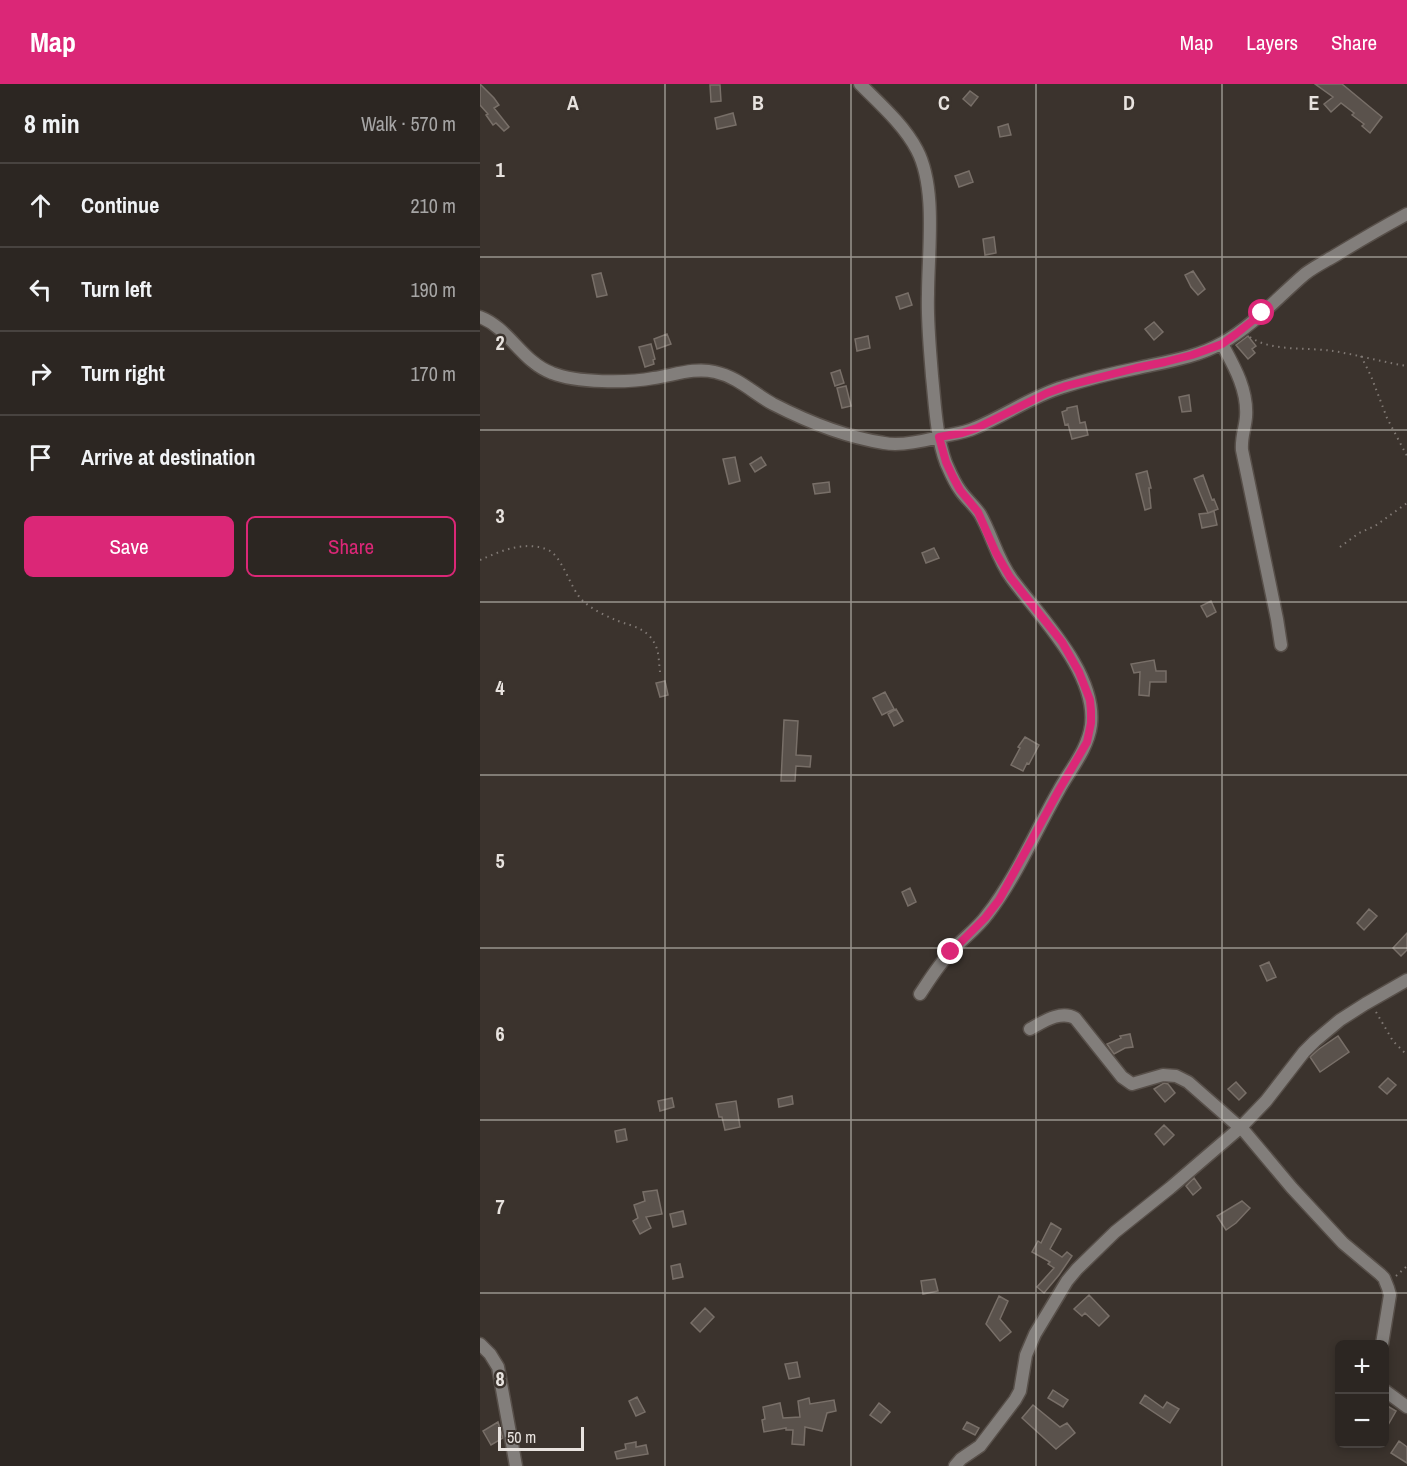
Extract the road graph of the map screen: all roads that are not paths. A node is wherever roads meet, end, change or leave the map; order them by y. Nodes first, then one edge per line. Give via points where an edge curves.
1 (860, 84) edge
2 (1407, 214) edge
3 (480, 317) edge
4 (1222, 344) junction
5 (939, 437) junction
6 (1281, 645) dead end
7 (1407, 980) edge
8 (920, 993) dead end
9 (1030, 1029) dead end
10 (1241, 1127) junction
11 (1383, 1340) edge
12 (480, 1344) edge
13 (1389, 1394) edge
14 (1407, 1407) edge
15 (516, 1466) edge
16 (955, 1466) edge

1 - 5 street via 906,132 918,152 925,176 930,213 928,328
2 - 4 street via 1306,274
3 - 5 street via 494,324 523,353 553,374 573,379 629,380 705,370 735,378 799,417 850,435 888,444
4 - 5 street via 1066,386 977,428
4 - 6 street via 1244,393 1242,450
5 - 8 street via 953,477 978,512 1010,577 1062,642 1079,672 1090,700 1091,723 1087,742 999,900 936,968
7 - 10 street via 1340,1020 1304,1052
9 - 10 street via 1055,1016 1070,1015 1129,1083 1163,1075 1183,1078
10 - 11 street via 1343,1243 1386,1282 1390,1295
10 - 16 street via 1109,1237 1067,1281 1028,1349 1015,1400 980,1446
12 - 15 street via 498,1367
13 - 14 street

